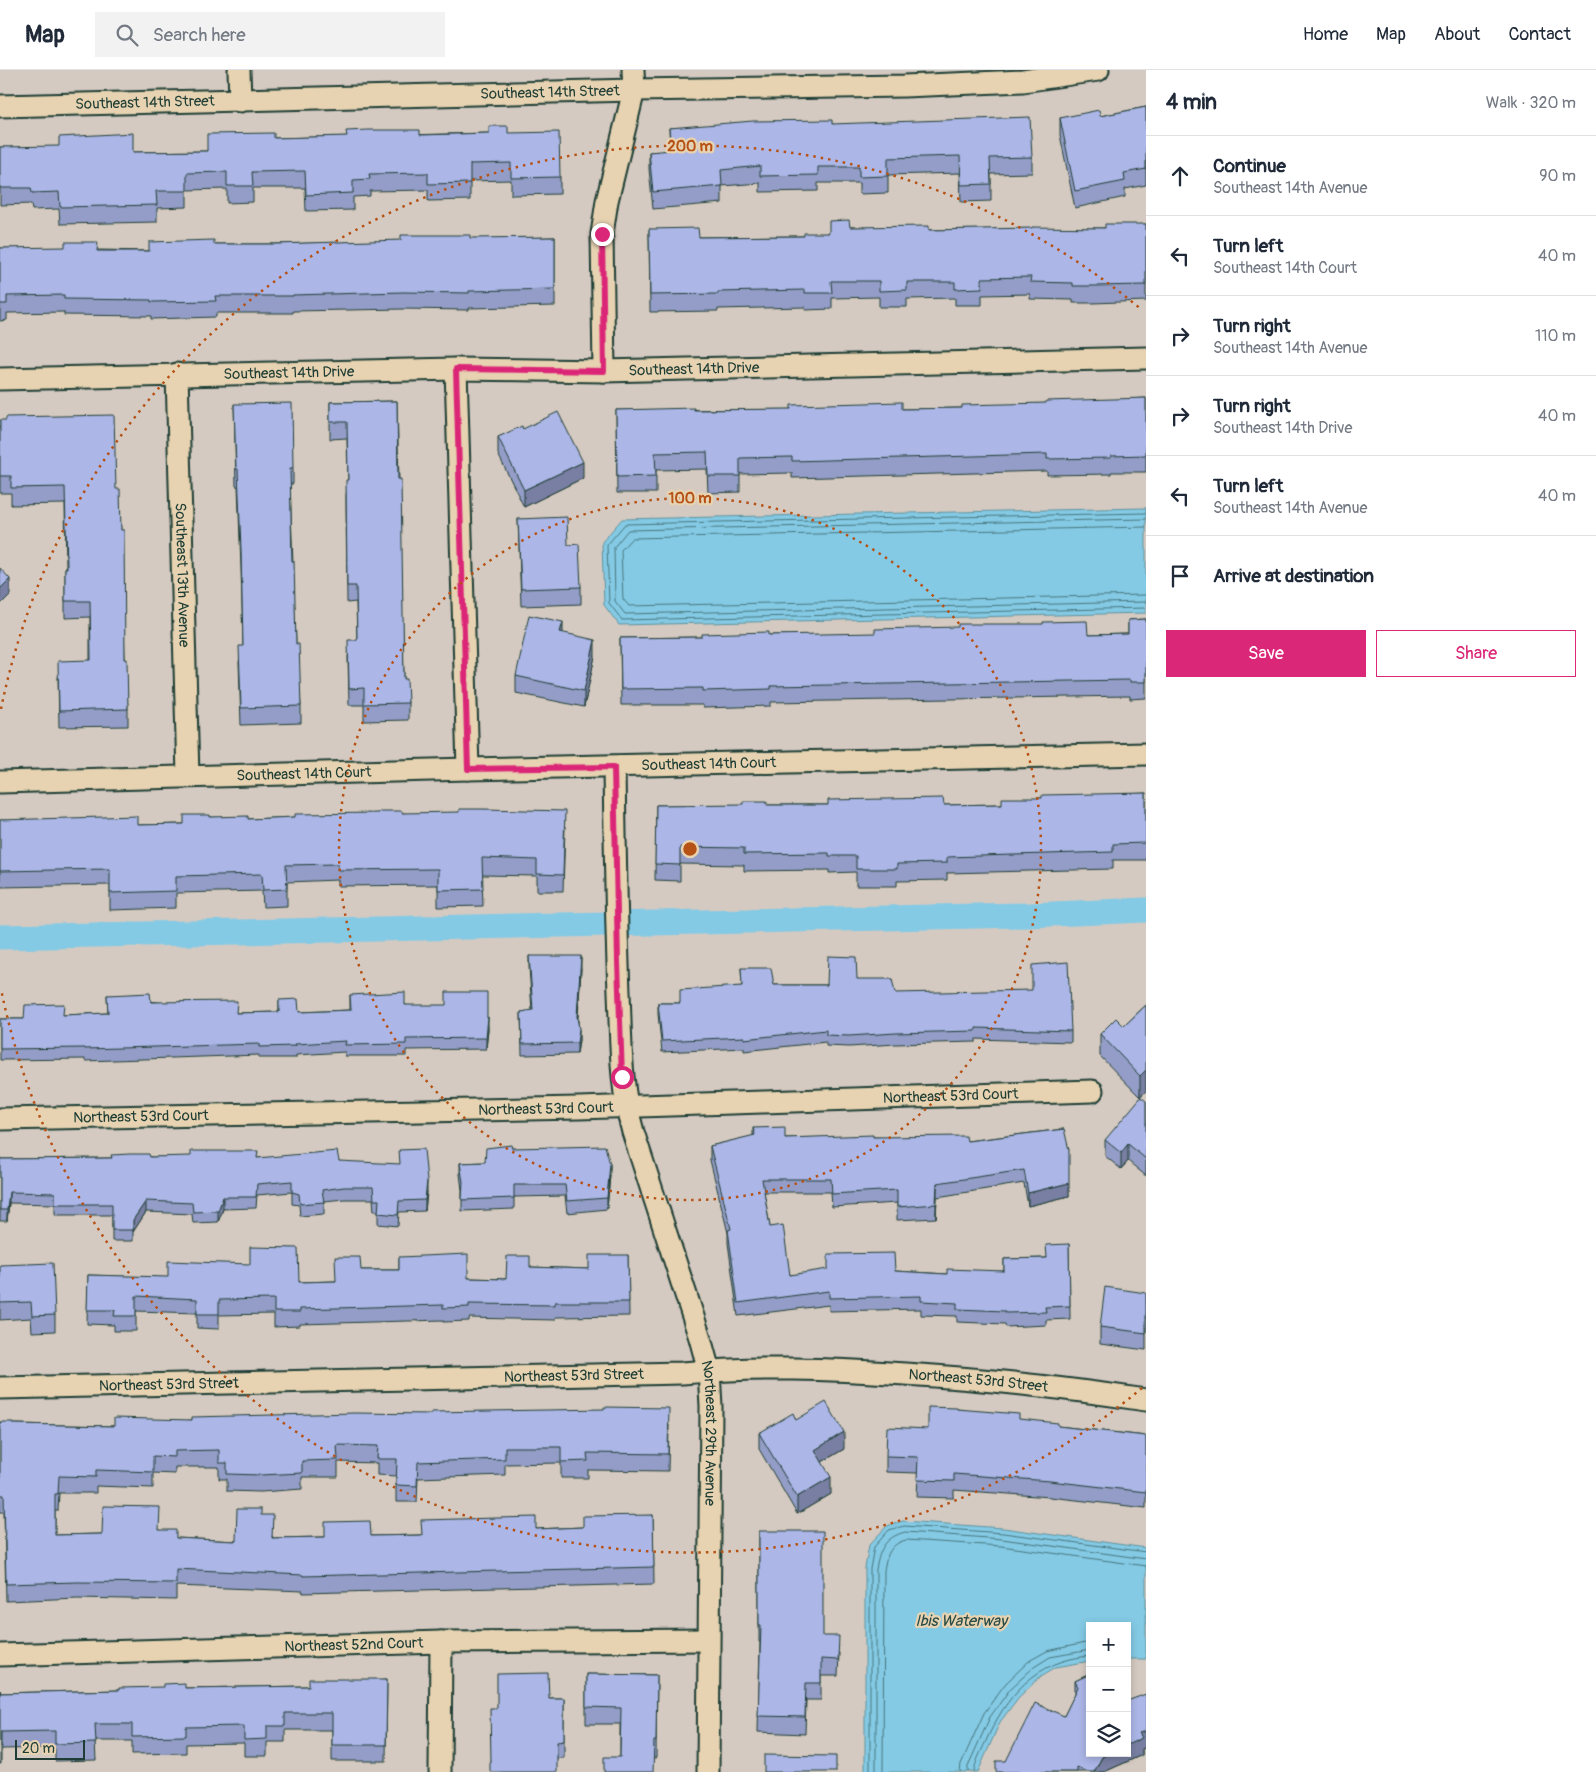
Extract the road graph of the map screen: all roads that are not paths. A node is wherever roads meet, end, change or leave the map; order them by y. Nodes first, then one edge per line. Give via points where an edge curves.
1 (239, 70) edge
2 (1098, 70) edge
3 (904, 78) edge
4 (634, 80) edge
5 (240, 101) junction
6 (0, 106) edge
7 (1146, 358) edge
8 (456, 369) junction
9 (604, 371) junction
10 (177, 374) junction
11 (0, 379) edge
12 (1146, 754) edge
13 (614, 767) junction
14 (468, 769) junction
15 (188, 776) junction
16 (0, 782) edge
17 (1092, 1091) dead end
18 (626, 1106) junction
19 (0, 1119) edge
20 (709, 1371) junction
21 (0, 1388) edge
22 (1146, 1400) edge
23 (708, 1640) junction
24 (441, 1642) junction
25 (0, 1655) edge
26 (440, 1772) edge
27 (708, 1772) edge

1 - 5 street
2 - 3 street, Southeast 14th Street via 1023,81
3 - 4 street, Southeast 14th Street
4 - 5 street, Southeast 14th Street
4 - 9 street via 602,234
5 - 6 street, Southeast 14th Street
7 - 9 street, Southeast 14th Drive
8 - 9 street, Southeast 14th Drive
8 - 10 street, Southeast 14th Drive
8 - 14 street
10 - 11 street, Southeast 14th Drive
10 - 15 street, Southeast 13th Avenue
12 - 13 street, Southeast 14th Court
13 - 14 street, Southeast 14th Court
13 - 18 street, Northeast 29th Avenue via 622,1077
14 - 15 street, Southeast 14th Court
15 - 16 street, Southeast 14th Court
17 - 18 street, Northeast 53rd Court
18 - 19 street, Northeast 53rd Court
18 - 20 street, Northeast 29th Avenue
20 - 21 street, Northeast 53rd Street
20 - 22 street, Northeast 53rd Street via 836,1370 959,1378
20 - 23 street, Northeast 29th Avenue
23 - 24 street, Northeast 52nd Court
23 - 27 street, Northeast 29th Avenue
24 - 25 street, Northeast 52nd Court
24 - 26 street

